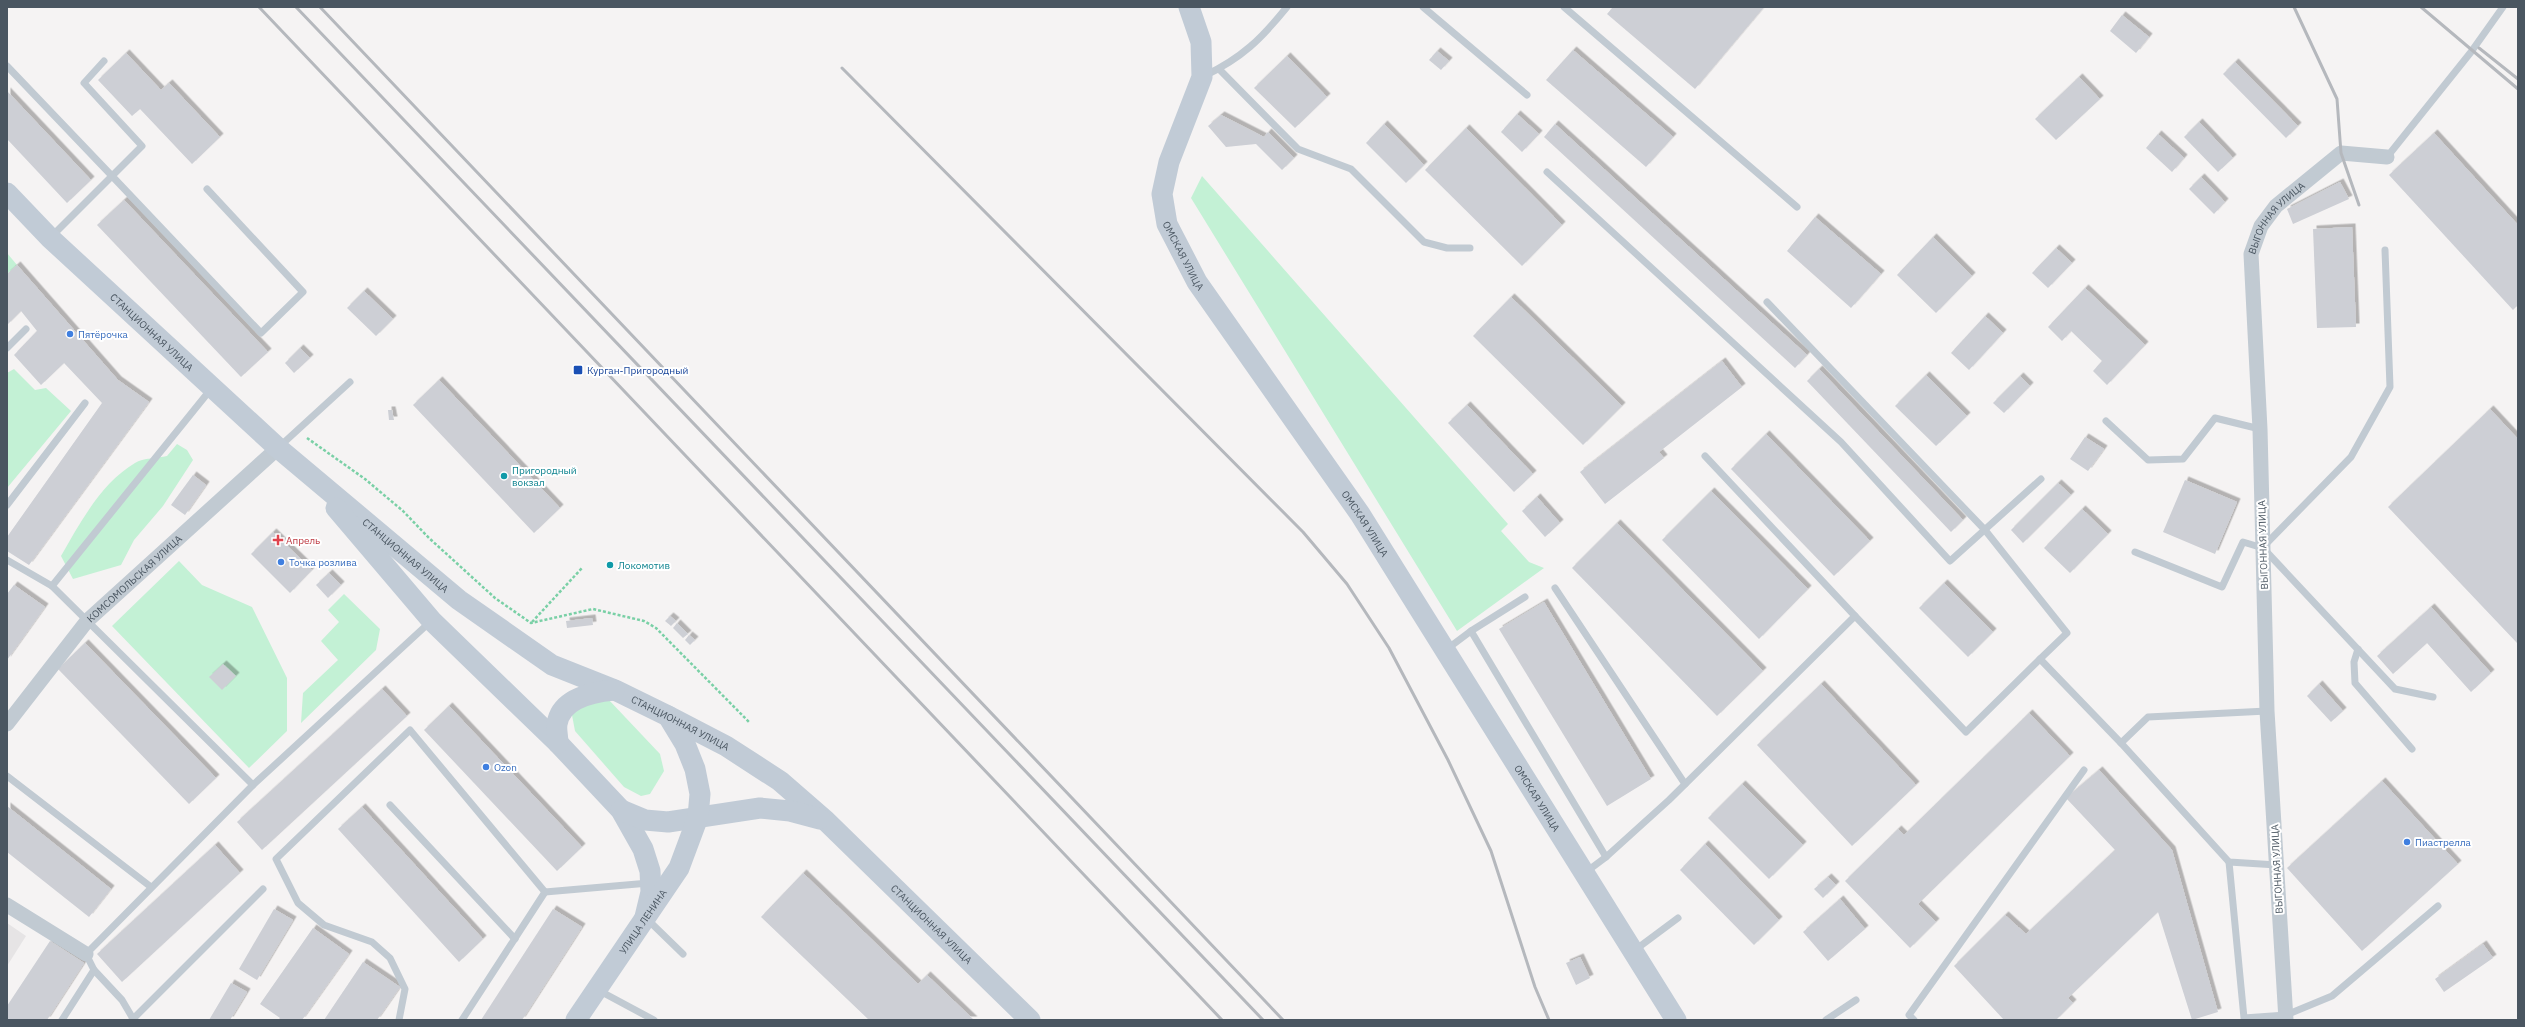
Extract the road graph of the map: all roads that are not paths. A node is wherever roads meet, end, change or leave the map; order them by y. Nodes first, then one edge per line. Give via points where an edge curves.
1 (1189, 7) edge
2 (1287, 7) edge
3 (1423, 7) edge
4 (1564, 7) edge
5 (2503, 7) edge
6 (104, 61) dead end
7 (7, 66) edge
8 (1211, 73) junction
9 (1527, 96) dead end
10 (2387, 157) joint
11 (1547, 172) dead end
12 (112, 176) junction
13 (207, 188) dead end
14 (8, 195) edge
15 (1797, 207) dead end
16 (50, 238) junction
17 (1470, 248) dead end
18 (2385, 250) dead end
19 (1767, 302) dead end
20 (26, 329) dead end
21 (7, 348) edge
22 (350, 382) dead end
23 (211, 388) junction
24 (85, 402) dead end
25 (2106, 421) dead end
26 (2260, 429) junction
27 (278, 448) junction
28 (1705, 456) dead end
29 (300, 467) junction
30 (2041, 479) dead end
31 (7, 505) edge
32 (1985, 530) junction
33 (2263, 548) junction
34 (2135, 552) dead end
35 (8, 562) edge
36 (52, 586) junction
37 (1555, 588) dead end
38 (1525, 597) dead end
39 (1855, 616) junction
40 (87, 621) junction
41 (432, 621) junction
42 (1471, 631) junction
43 (2358, 648) junction
44 (1446, 650) junction
45 (2040, 659) junction
46 (615, 690) junction
47 (2433, 697) dead end
48 (2267, 711) junction
49 (668, 716) junction
50 (7, 724) edge
51 (558, 742) junction
52 (2121, 743) junction
53 (2412, 749) dead end
54 (2084, 770) dead end
55 (7, 776) edge
56 (1685, 784) junction
57 (253, 785) junction
58 (390, 805) dead end
59 (621, 810) junction
60 (698, 817) junction
61 (826, 821) junction
62 (1606, 857) junction
63 (2230, 862) junction
64 (2276, 865) junction
65 (1586, 872) junction
66 (650, 882) junction
67 (151, 887) junction
68 (263, 889) dead end
69 (545, 892) junction
70 (7, 905) edge
71 (2438, 906) dead end
72 (645, 916) junction
73 (1678, 918) dead end
74 (515, 939) junction
75 (1634, 951) junction
76 (86, 954) junction
77 (683, 954) dead end
78 (94, 970) junction
79 (597, 990) junction
80 (1856, 1000) dead end
81 (2286, 1017) edge
82 (132, 1019) edge
83 (62, 1020) edge
84 (399, 1020) edge
85 (462, 1020) edge
86 (576, 1020) edge
87 (654, 1020) edge
88 (1030, 1020) edge
89 (1676, 1020) edge
90 (1826, 1020) edge
91 (1914, 1020) edge

1 - 8 main road, ОМСКАЯ УЛИЦА
2 - 8 lane via 1260,40
3 - 9 lane
4 - 15 lane
5 - 10 lane via 2471,52
6 - 12 lane via 84,83 142,146
7 - 12 lane
8 - 17 lane via 1298,149 1351,169 1424,242 1447,248
8 - 44 main road, ОМСКАЯ УЛИЦА via 1169,162 1162,194 1167,224 1197,282 1360,514
10 - 26 street, ВЫГОННАЯ УЛИЦА via 2341,153 2276,206 2261,226 2252,254
11 - 32 lane via 1841,442 1950,561
12 - 13 lane via 261,333 304,292
12 - 16 lane
14 - 16 main road, СТАНЦИОННАЯ УЛИЦА
16 - 23 main road, СТАНЦИОННАЯ УЛИЦА
18 - 33 lane via 2390,386 2351,457
19 - 32 lane
20 - 21 lane
22 - 27 lane
23 - 27 main road, СТАНЦИОННАЯ УЛИЦА
23 - 36 lane
24 - 31 lane
25 - 26 lane via 2148,460 2183,459 2215,418
26 - 33 street, ВЫГОННАЯ УЛИЦА
27 - 29 main road, СТАНЦИОННАЯ УЛИЦА
27 - 40 street, КОМСОМОЛЬСКАЯ УЛИЦА
28 - 39 lane
29 - 41 main road, СТАНЦИОННАЯ УЛИЦА
29 - 46 main road, СТАНЦИОННАЯ УЛИЦА via 459,600 552,665
30 - 32 lane
32 - 45 lane via 2067,633
33 - 34 lane via 2243,542 2222,587
33 - 43 lane
33 - 48 street, ВЫГОННАЯ УЛИЦА
35 - 36 lane
36 - 40 lane
37 - 56 lane
38 - 42 lane
39 - 45 lane via 1966,732
39 - 56 lane
40 - 50 street, КОМСОМОЛЬСКАЯ УЛИЦА
40 - 57 lane
41 - 51 main road, СТАНЦИОННАЯ УЛИЦА
41 - 57 lane
42 - 44 lane
42 - 62 lane
43 - 47 lane via 2396,689
43 - 53 lane via 2354,662 2355,683
44 - 65 main road, ОМСКАЯ УЛИЦА
45 - 52 lane
46 - 49 main road, СТАНЦИОННАЯ УЛИЦА
46 - 51 main road via 591,692 577,698 563,710 557,723
48 - 52 lane via 2148,716
48 - 64 street, ВЫГОННАЯ УЛИЦА
49 - 60 main road, УЛИЦА ЛЕНИНА via 685,744 695,769 700,794
49 - 61 main road, СТАНЦИОННАЯ УЛИЦА via 726,746 780,781
51 - 59 main road, СТАНЦИОННАЯ УЛИЦА
52 - 63 lane
54 - 91 lane via 1909,1015
55 - 67 lane
56 - 62 lane
57 - 67 lane
58 - 74 lane
59 - 60 main road via 645,820 668,822
59 - 66 main road, СТАНЦИОННАЯ УЛИЦА via 642,849 650,871
60 - 61 main road via 760,808 790,810
60 - 72 main road, УЛИЦА ЛЕНИНА via 679,868 662,896
61 - 88 main road, СТАНЦИОННАЯ УЛИЦА
62 - 65 lane
63 - 64 lane
63 - 81 lane via 2244,1018
64 - 81 street, ВЫГОННАЯ УЛИЦА
65 - 75 main road, ОМСКАЯ УЛИЦА
66 - 69 lane
66 - 72 main road, СТАНЦИОННАЯ УЛИЦА via 651,892
67 - 76 lane
68 - 82 lane
69 - 74 lane
69 - 84 lane via 410,730 276,859 298,903 324,925 372,942 390,958 405,989
70 - 76 street
71 - 81 lane via 2332,996
72 - 77 lane
72 - 79 main road, УЛИЦА ЛЕНИНА
73 - 75 lane
74 - 85 lane
75 - 89 main road, ОМСКАЯ УЛИЦА
76 - 78 lane
78 - 82 lane via 122,1000
78 - 83 lane
79 - 86 main road, УЛИЦА ЛЕНИНА
79 - 87 lane
80 - 90 lane

